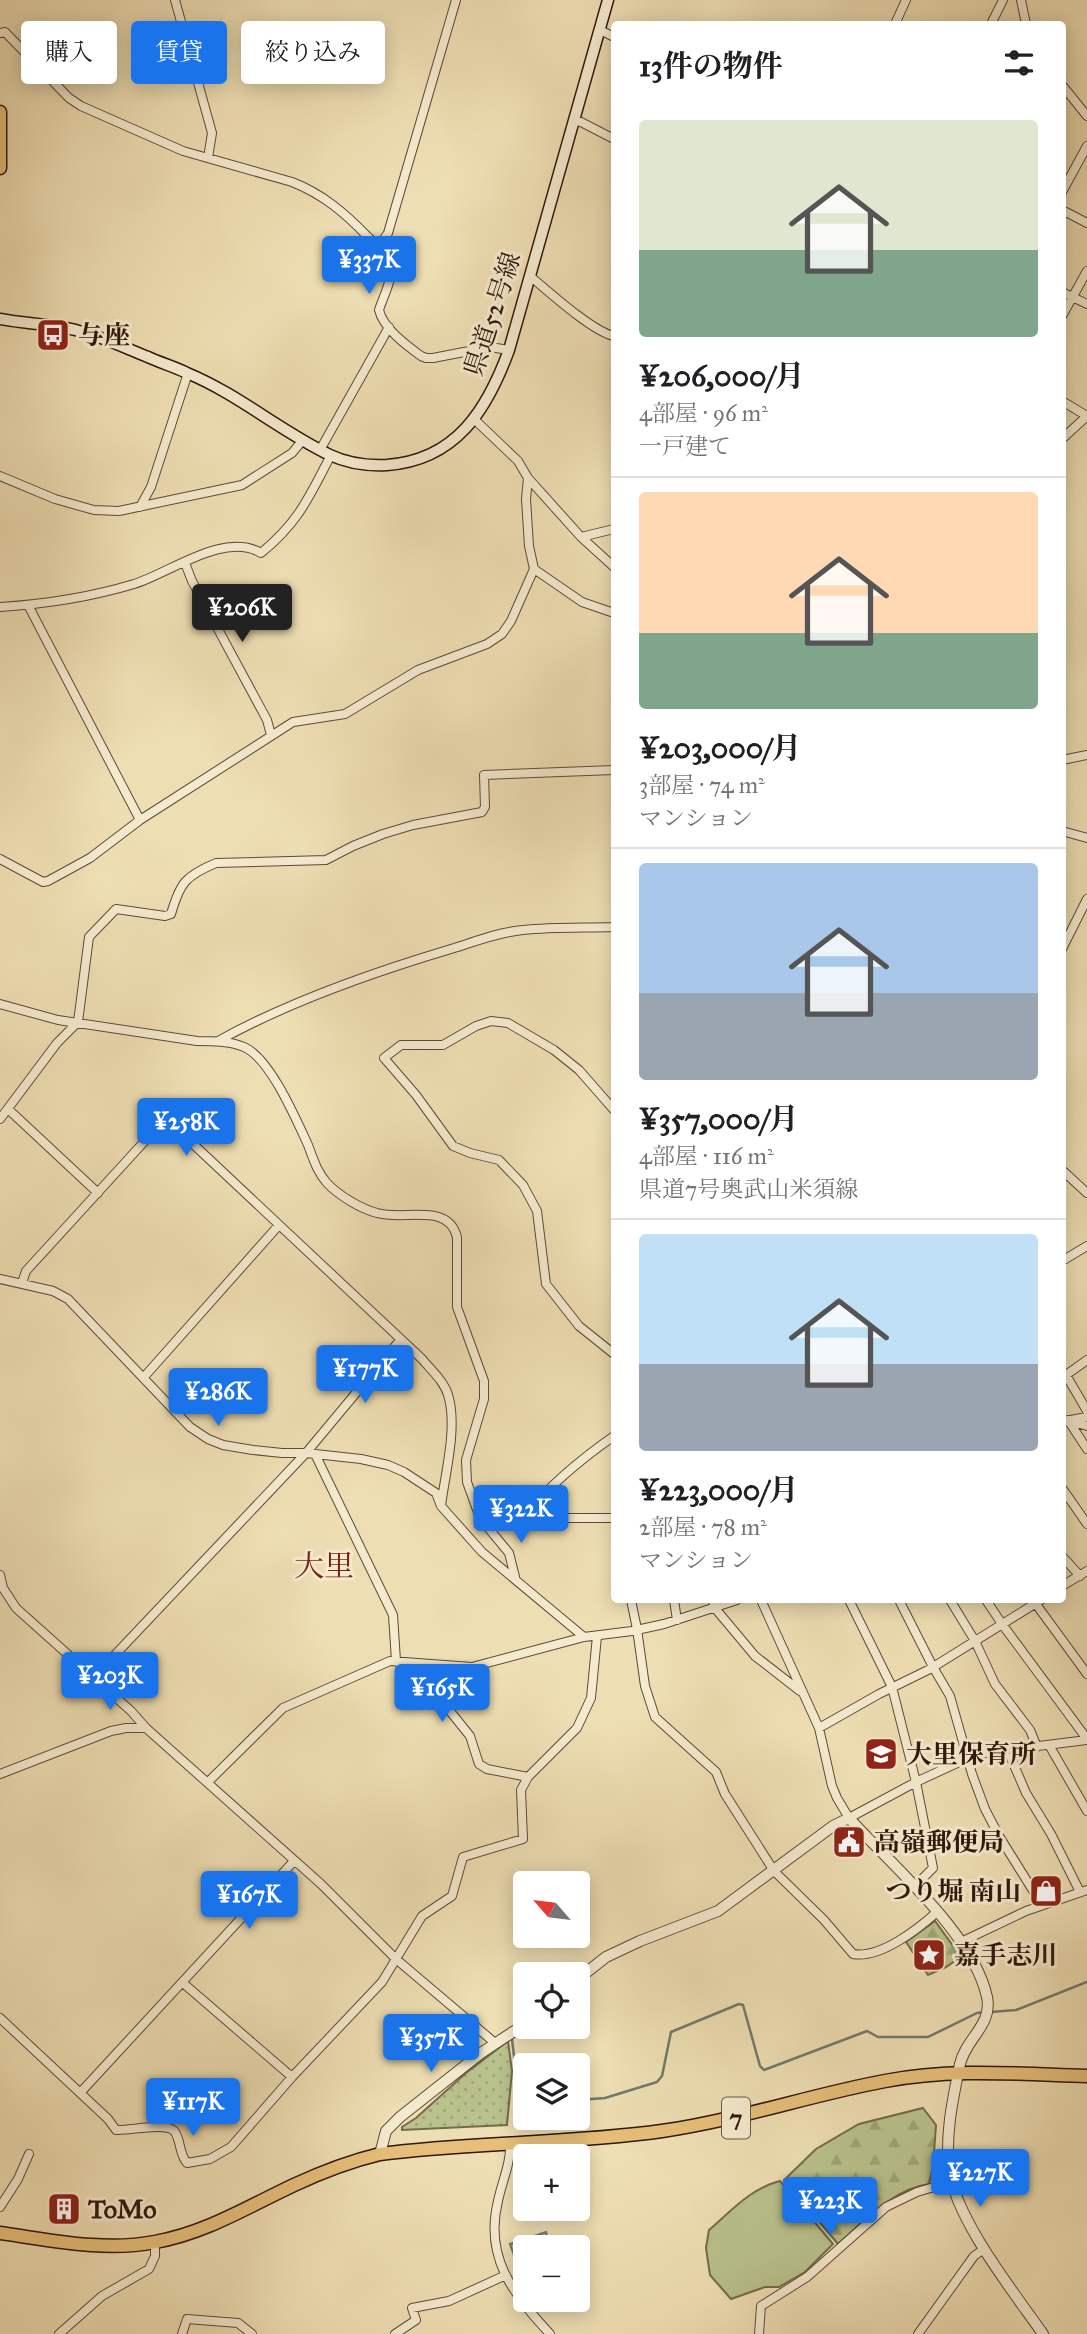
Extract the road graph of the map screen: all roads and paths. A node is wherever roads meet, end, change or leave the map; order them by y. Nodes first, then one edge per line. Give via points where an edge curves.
1 (174, 0) edge
2 (456, 0) edge
3 (608, 0) edge
4 (906, 0) edge
5 (1003, 0) edge
6 (1021, 0) edge
7 (896, 21) edge
8 (992, 21) edge
9 (1025, 21) edge
10 (600, 30) junction
11 (0, 33) edge
12 (611, 36) edge
13 (1066, 90) edge
14 (0, 112) edge
15 (1087, 116) edge
16 (574, 121) junction
17 (611, 137) edge
18 (1087, 146) edge
19 (208, 158) junction
20 (0, 168) edge
21 (1066, 185) edge
22 (1066, 212) edge
23 (1087, 223) edge
24 (379, 246) junction
25 (1087, 271) edge
26 (530, 276) junction
27 (1066, 294) edge
28 (1072, 296) junction
29 (1087, 304) edge
30 (1066, 308) edge
31 (0, 319) edge
32 (389, 327) junction
33 (611, 335) edge
34 (509, 350) junction
35 (188, 373) junction
36 (1066, 403) edge
37 (1087, 416) edge
38 (474, 419) junction
39 (1066, 435) edge
40 (302, 441) junction
41 (325, 453) junction
42 (0, 476) edge
43 (528, 478) junction
44 (140, 507) junction
45 (611, 530) edge
46 (580, 537) junction
47 (184, 563) junction
48 (611, 564) edge
49 (534, 569) junction
50 (29, 605) junction
51 (0, 607) edge
52 (611, 612) edge
53 (271, 735) junction
54 (1087, 755) edge
55 (1066, 760) edge
56 (611, 770) edge
57 (140, 820) junction
58 (1066, 832) edge
59 (1087, 838) edge
60 (0, 859) edge
61 (1087, 899) edge
62 (611, 927) edge
63 (1066, 940) edge
64 (0, 1004) edge
65 (78, 1022) junction
66 (217, 1041) junction
67 (611, 1107) edge
68 (8, 1109) junction
69 (0, 1119) edge
70 (1066, 1174) edge
71 (98, 1193) junction
72 (1087, 1193) edge
73 (279, 1225) junction
74 (1087, 1246) edge
75 (1066, 1259) edge
76 (0, 1279) edge
77 (22, 1283) junction
78 (401, 1339) junction
79 (611, 1352) edge
80 (1087, 1360) edge
81 (144, 1377) junction
82 (1087, 1411) edge
83 (1087, 1417) edge
84 (1066, 1421) edge
85 (1066, 1421) edge
86 (1066, 1422) edge
87 (1087, 1426) edge
88 (611, 1438) edge
89 (1087, 1449) edge
90 (311, 1453) junction
91 (1066, 1494) edge
92 (441, 1506) junction
93 (525, 1515) junction
94 (611, 1518) edge
95 (1087, 1524) edge
96 (489, 1529) junction
97 (1066, 1559) edge
98 (0, 1575) edge
99 (1084, 1575) edge
100 (515, 1577) junction
101 (1066, 1585) edge
102 (632, 1603) edge
103 (674, 1603) edge
104 (714, 1603) edge
105 (762, 1603) edge
106 (850, 1603) edge
107 (901, 1603) edge
108 (952, 1603) edge
109 (988, 1603) edge
110 (1033, 1603) edge
111 (1037, 1603) edge
112 (677, 1619) junction
113 (1002, 1624) junction
114 (637, 1629) junction
115 (597, 1636) junction
116 (584, 1637) junction
117 (975, 1641) junction
118 (396, 1661) junction
119 (933, 1667) junction
120 (1087, 1674) edge
121 (94, 1677) junction
122 (892, 1687) junction
123 (803, 1692) junction
124 (146, 1728) junction
125 (819, 1728) junction
126 (1087, 1740) edge
127 (1049, 1745) junction
128 (1037, 1746) junction
129 (1008, 1751) junction
130 (968, 1758) junction
131 (0, 1774) edge
132 (528, 1777) junction
133 (208, 1782) junction
134 (916, 1782) junction
135 (1087, 1811) edge
136 (849, 1818) junction
137 (294, 1861) junction
138 (774, 1871) junction
139 (914, 1887) junction
140 (1083, 1891) edge
141 (1042, 1905) junction
142 (937, 1912) junction
143 (961, 1942) junction
144 (397, 1959) junction
145 (590, 1969) edge
146 (183, 1983) junction
147 (0, 2018) edge
148 (513, 2032) edge
149 (495, 2043) junction
150 (958, 2073) junction
151 (1087, 2076) edge
152 (292, 2077) junction
153 (80, 2093) junction
154 (510, 2143) junction
155 (29, 2154) dead end
156 (380, 2154) junction
157 (951, 2182) junction
158 (0, 2207) edge
159 (0, 2233) edge
160 (155, 2242) junction
161 (984, 2249) junction
162 (506, 2275) junction
163 (59, 2334) edge
164 (182, 2334) edge
165 (252, 2334) edge
166 (395, 2334) edge
167 (550, 2334) edge
168 (759, 2334) edge
169 (919, 2334) edge
170 (1043, 2334) edge

1 - 19 street via 212,133
2 - 24 street via 388,233
3 - 10 main road, 県道52号線
4 - 7 street
5 - 8 street
6 - 9 street
10 - 12 street
10 - 16 main road, 県道52号線
11 - 19 street via 5,32 75,103
13 - 15 street
14 - 20 main road
16 - 17 street
16 - 26 main road, 県道52号線
18 - 21 street
19 - 24 street via 309,189 341,210
22 - 23 street
24 - 32 street via 391,269 379,310
25 - 28 street
26 - 33 street
26 - 34 main road, 県道52号線
27 - 28 street
28 - 29 street
28 - 30 street
31 - 35 main road, 県道52号線 via 76,330
32 - 34 street via 426,358 490,347
32 - 41 street
34 - 38 main road, 県道52号線
35 - 40 main road, 県道52号線
35 - 44 street
36 - 37 street
37 - 39 street
38 - 41 main road, 県道52号線 via 438,452 411,461 369,465
38 - 43 street via 518,461
40 - 41 main road, 県道52号線
40 - 44 street via 292,453 242,485
41 - 47 street via 306,506 261,552 240,546
42 - 44 street via 94,510
43 - 46 street
43 - 49 street via 528,534
45 - 46 street
46 - 48 street
47 - 50 street via 133,584
47 - 53 street
49 - 52 street via 582,602
49 - 53 street via 511,621 487,644 418,670 345,714 293,722
50 - 51 street
50 - 57 street
53 - 57 street
54 - 55 street
56 - 65 street via 484,775 482,812 393,831 326,860 216,863 184,882 171,914 165,916 116,909 89,937
57 - 60 street via 106,847 48,881
58 - 59 street
61 - 63 street
62 - 66 street via 522,930 486,938 344,985
64 - 65 street
65 - 66 street
65 - 68 street via 57,1042
66 - 96 street via 243,1046 266,1063 319,1172 336,1191 376,1213 440,1217 454,1227 457,1307 484,1381 484,1399 465,1472 472,1500
67 - 79 street via 579,1070 508,1023 491,1021 443,1045 401,1045 384,1058 453,1146 499,1160 523,1185 537,1211 546,1284 579,1326
68 - 69 street
68 - 71 street
70 - 72 street
71 - 73 street via 164,1120
71 - 77 street via 26,1271
73 - 78 street
73 - 81 street
74 - 75 street
76 - 77 street
77 - 81 street via 68,1299
78 - 90 street
78 - 92 street via 448,1393 451,1439
80 - 82 street via 1066,1375
81 - 90 street via 190,1427 215,1443
83 - 84 street
85 - 87 street
86 - 89 street
88 - 93 street via 583,1458
90 - 92 street via 395,1467 436,1493
90 - 118 street via 393,1615
90 - 121 street
91 - 95 street
92 - 100 street via 482,1552
93 - 94 street
93 - 96 street via 497,1521
96 - 100 street via 509,1553
97 - 99 street
98 - 121 street via 16,1608
99 - 101 street
100 - 116 street
102 - 114 street
103 - 112 street
104 - 112 street
104 - 123 street via 755,1656
105 - 123 street
106 - 122 street
107 - 119 street
108 - 117 street
109 - 113 street
110 - 113 street
111 - 120 street
112 - 114 street
113 - 117 street
113 - 126 street
114 - 115 street
114 - 138 street via 645,1686 655,1717 716,1772
115 - 116 street
115 - 132 street via 591,1698 576,1728
116 - 118 street via 472,1667
117 - 119 street
117 - 128 street via 995,1684
118 - 132 street via 437,1696 470,1736 479,1764
118 - 133 street via 283,1708
119 - 122 street
119 - 130 street via 950,1696
121 - 124 street
122 - 125 street
122 - 134 street
123 - 125 street
124 - 131 street via 111,1731
124 - 133 street
125 - 136 street via 832,1786
126 - 127 street
127 - 128 street
127 - 135 street
128 - 129 street
129 - 130 street
129 - 140 street via 1026,1793
130 - 134 street
130 - 141 street via 999,1836
132 - 144 street via 521,1790 523,1839 463,1857 452,1896 422,1916
133 - 137 street
134 - 136 street
134 - 139 street via 933,1868
136 - 138 street
136 - 139 street
137 - 144 street
137 - 146 street
138 - 142 street via 856,1955 897,1942
138 - 145 street via 718,1912 606,1956
139 - 142 street
140 - 141 street
141 - 143 street
142 - 143 street
143 - 150 street via 988,2000 988,2015 964,2051
144 - 149 street
144 - 152 street via 382,1982
146 - 152 street
146 - 153 street
147 - 153 street
148 - 149 street
149 - 156 street via 400,2117 386,2131
150 - 151 main road, 7
150 - 154 main road, 7 via 884,2081 705,2124
150 - 157 street via 948,2138
152 - 153 street via 225,2152 193,2163 183,2158 171,2128 116,2130
154 - 156 main road, 7
154 - 162 street via 511,2158 492,2225
155 - 158 street
156 - 160 main road, 7 via 296,2184 220,2222
157 - 161 street
157 - 168 street via 886,2207 807,2277 761,2306
159 - 160 main road, 7 via 75,2244
160 - 163 street via 149,2269 102,2296
161 - 169 street via 974,2256
161 - 170 street
162 - 166 street via 449,2301 412,2308 416,2320
162 - 167 street
164 - 165 street via 187,2319 238,2323

